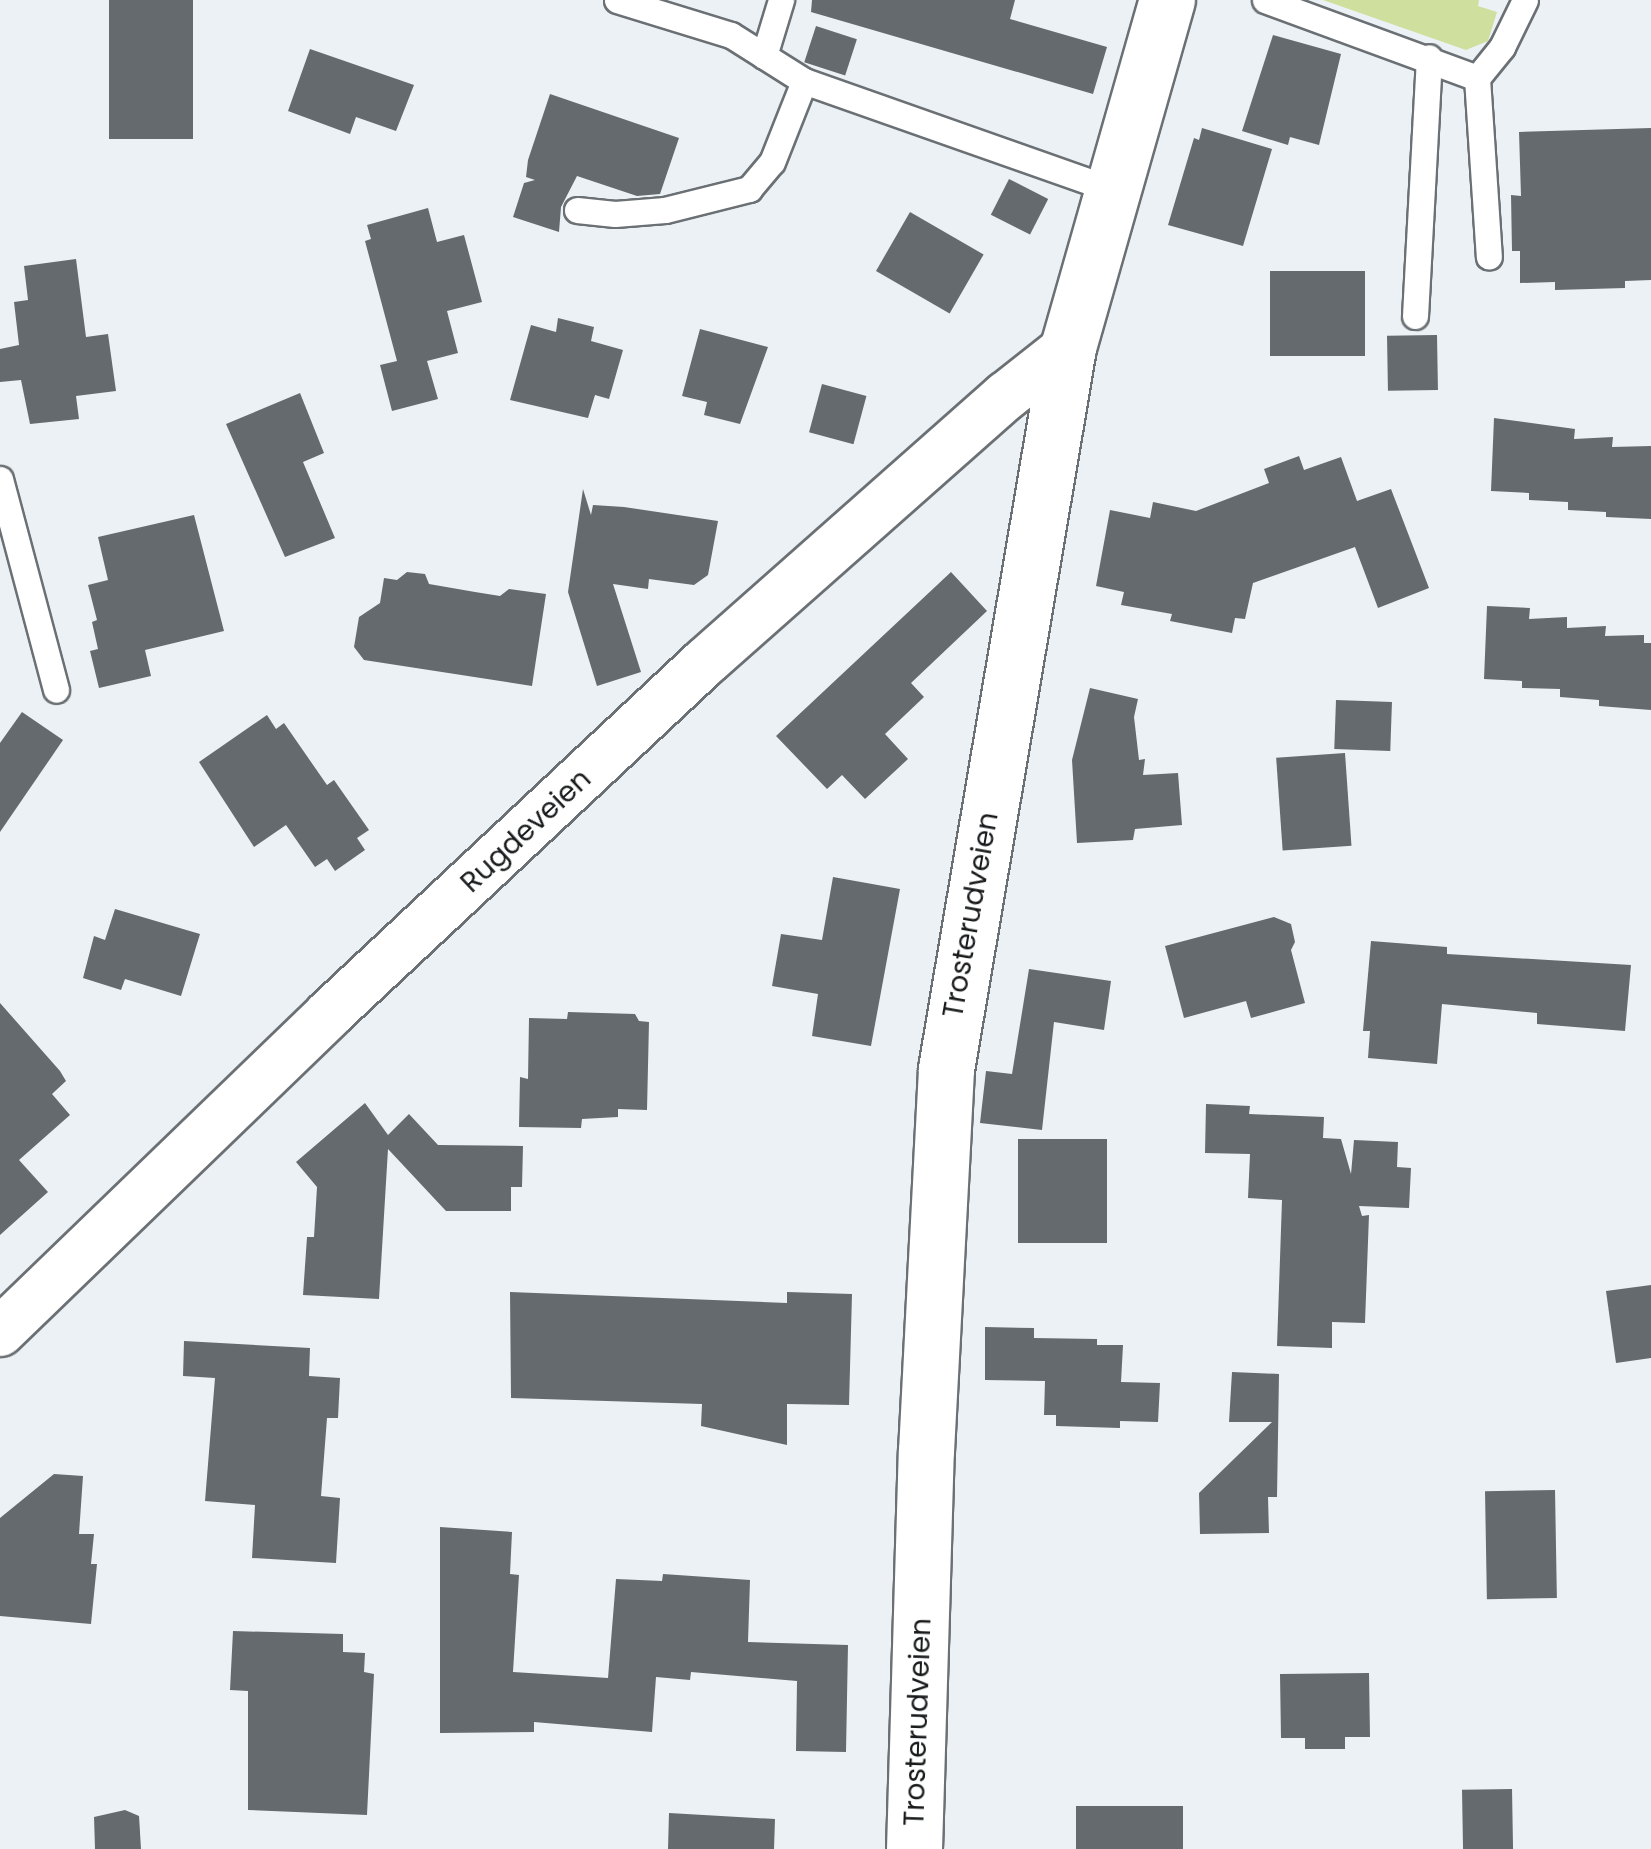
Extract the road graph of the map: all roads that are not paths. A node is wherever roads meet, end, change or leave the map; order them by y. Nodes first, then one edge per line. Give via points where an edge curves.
1 (618, 0) edge
2 (781, 0) edge
3 (1167, 0) edge
4 (1265, 0) edge
5 (1525, 0) edge
6 (764, 56) junction
7 (1429, 57) junction
8 (1477, 78) junction
9 (804, 81) junction
10 (1114, 190) junction
11 (577, 210) dead end
12 (1489, 257) dead end
13 (1415, 316) dead end
14 (1068, 347) junction
15 (0, 479) edge
16 (56, 690) dead end
17 (0, 1332) edge
18 (914, 1849) edge

1 - 6 lane via 731,36
2 - 6 lane
3 - 10 street, Trosterudveien
4 - 7 lane
5 - 8 lane via 1502,47
6 - 9 lane
7 - 8 lane
7 - 13 lane
8 - 12 lane
9 - 10 lane
9 - 11 lane via 772,162 749,189 665,210
10 - 14 street, Trosterudveien
14 - 17 street, Rugdeveien via 706,662
14 - 18 street, Trosterudveien via 946,1070
15 - 16 lane

